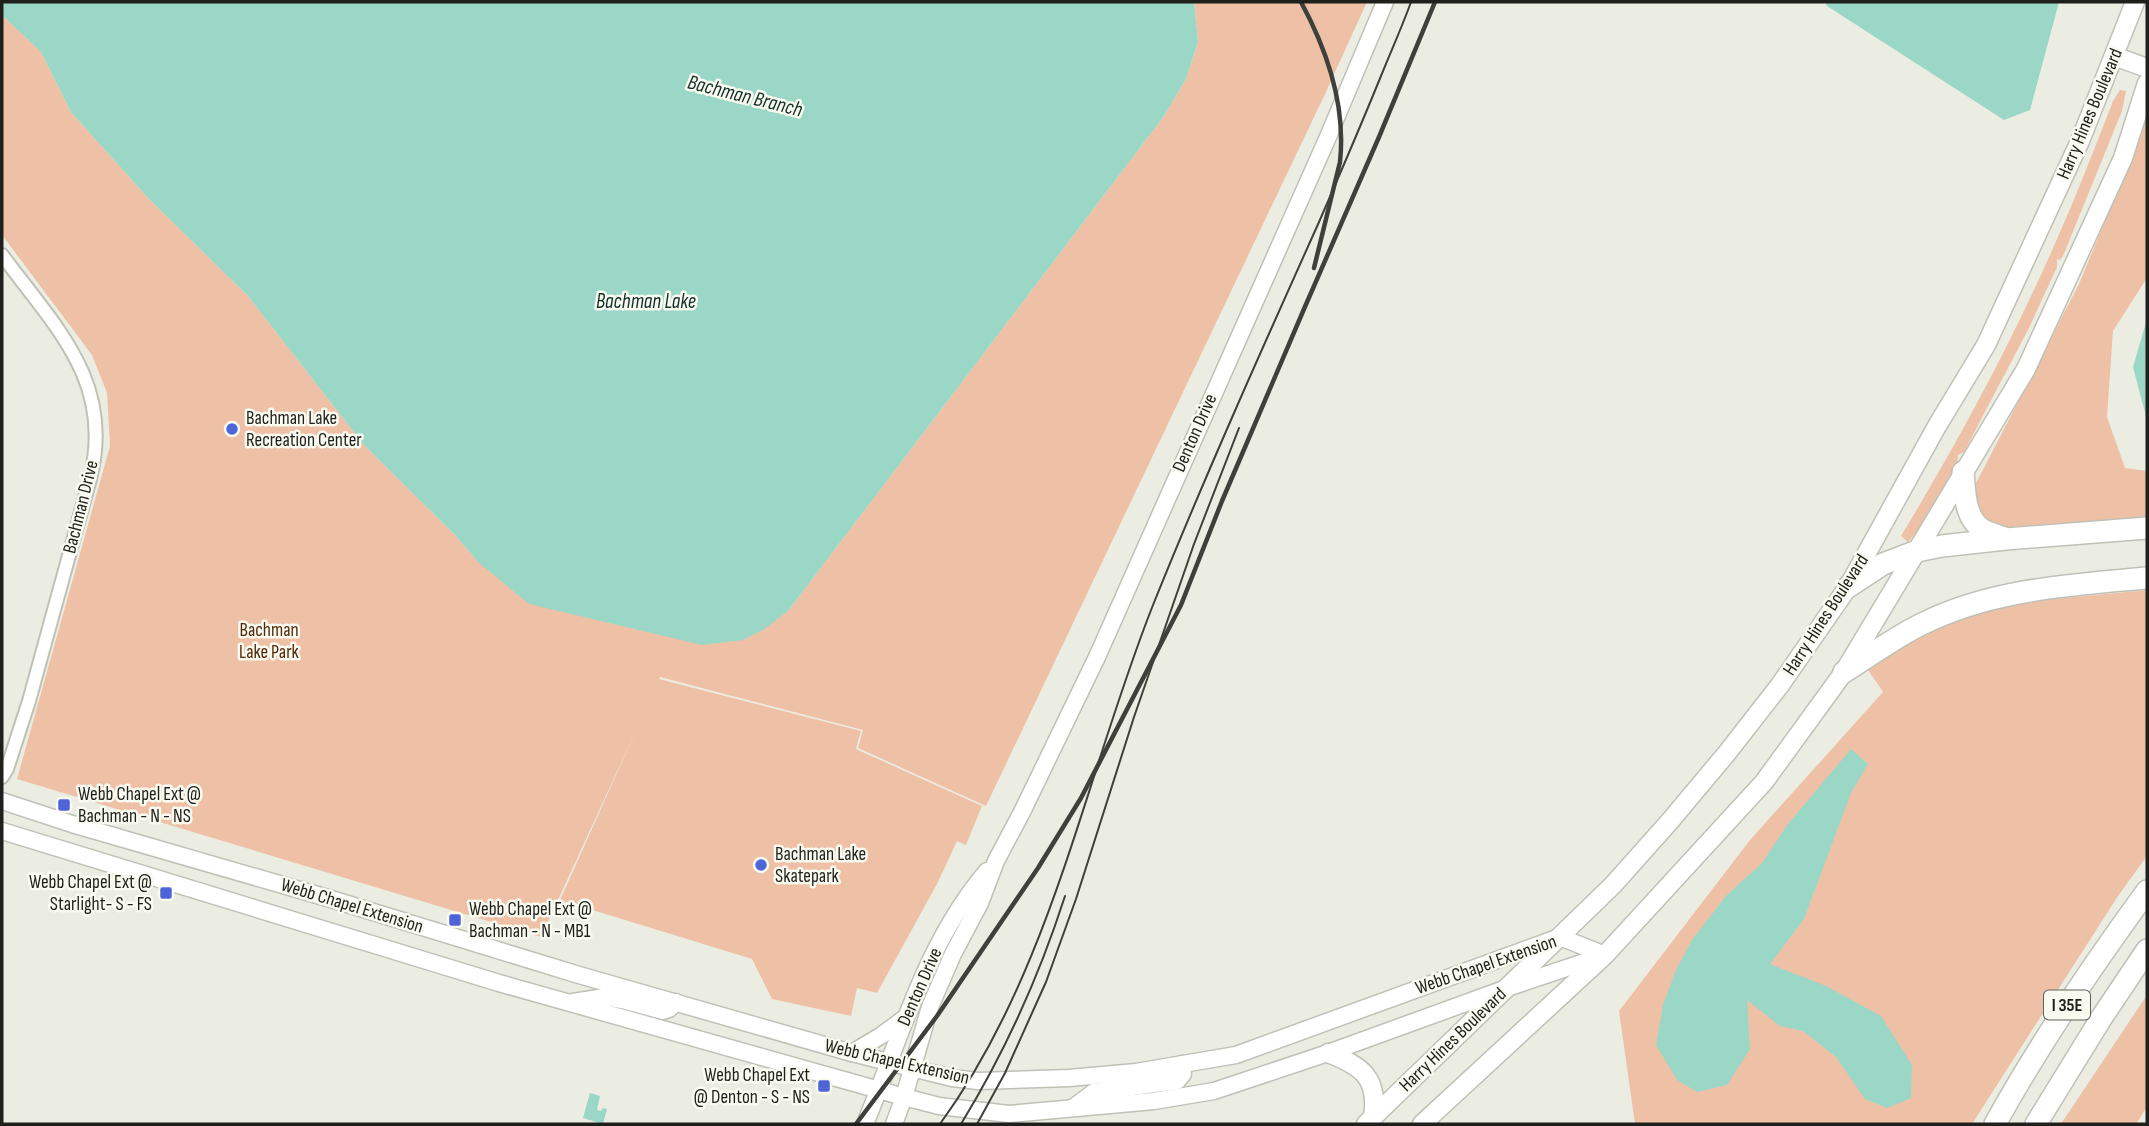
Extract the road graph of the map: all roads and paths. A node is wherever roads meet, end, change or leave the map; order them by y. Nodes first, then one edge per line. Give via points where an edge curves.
1 (1385, 2) edge
2 (2135, 2) edge
3 (2114, 56) junction
4 (2147, 68) edge
5 (2147, 83) edge
6 (2, 255) edge
7 (1963, 472) junction
8 (2147, 528) edge
9 (2006, 538) junction
10 (1917, 551) junction
11 (2147, 578) edge
12 (1848, 587) junction
13 (1844, 672) junction
14 (2, 777) edge
15 (2, 801) edge
16 (2, 831) edge
17 (996, 861) junction
18 (253, 877) junction
19 (2147, 891) edge
20 (243, 904) junction
21 (1560, 937) junction
22 (2147, 950) edge
23 (508, 953) junction
24 (1605, 955) junction
25 (499, 983) junction
26 (1507, 988) junction
27 (676, 1002) junction
28 (570, 1003) junction
29 (905, 1018) junction
30 (852, 1052) junction
31 (1328, 1053) junction
32 (889, 1062) junction
33 (1182, 1064) junction
34 (912, 1068) junction
35 (879, 1089) junction
36 (904, 1097) junction
37 (1074, 1107) junction
38 (1370, 1121) edge
39 (865, 1124) edge
40 (894, 1124) edge
41 (1422, 1124) edge
42 (1995, 1124) edge
43 (2036, 1124) edge

1 - 17 main road, Denton Drive via 1097,656
2 - 3 main road, Harry Hines Boulevard
3 - 4 main road
3 - 12 main road, Harry Hines Boulevard via 1986,345
5 - 7 main road, Harry Hines Boulevard via 2123,158 2026,369
6 - 14 street, Bachman Drive via 73,352 97,421 94,463 77,528 29,701
7 - 9 highway via 1971,518 1982,529
7 - 10 main road, Harry Hines Boulevard
8 - 9 highway
9 - 10 highway
10 - 12 highway via 1883,564
10 - 13 main road, Harry Hines Boulevard
11 - 13 highway via 2035,588 1990,599 1922,624
12 - 21 main road, Harry Hines Boulevard via 1727,753 1613,885
13 - 24 main road, Harry Hines Boulevard via 1764,782
15 - 18 main road, Webb Chapel Extension
16 - 20 main road, Webb Chapel Extension
17 - 29 main road, Denton Drive via 967,895 925,970
17 - 34 main road, Denton Drive via 930,1007
18 - 20 main road
18 - 23 main road, Webb Chapel Extension
19 - 42 highway, I 35E via 2053,1028
20 - 25 main road, Webb Chapel Extension
21 - 24 main road, Webb Chapel Extension
21 - 26 main road, Harry Hines Boulevard
21 - 33 main road, Webb Chapel Extension via 1236,1055
22 - 43 highway, I 35E
23 - 25 main road
23 - 27 main road, Webb Chapel Extension
24 - 26 main road, Webb Chapel Extension
24 - 41 main road, Harry Hines Boulevard
25 - 28 main road, Webb Chapel Extension
26 - 31 main road, Webb Chapel Extension
26 - 38 main road, Harry Hines Boulevard
27 - 28 main road via 663,1011 605,997
27 - 30 main road, Webb Chapel Extension
28 - 35 main road, Webb Chapel Extension
29 - 30 main road
29 - 32 main road, Denton Drive
30 - 32 main road, Webb Chapel Extension
31 - 37 main road, Webb Chapel Extension via 1214,1091
31 - 38 main road via 1364,1071 1376,1101
32 - 34 main road, Webb Chapel Extension
32 - 35 main road, Denton Drive
33 - 34 main road, Webb Chapel Extension via 1109,1075 998,1081 952,1078
33 - 37 main road via 1183,1074 1177,1081 1094,1092
34 - 36 main road, Denton Drive
35 - 36 main road, Webb Chapel Extension
35 - 39 main road, Denton Drive
36 - 37 main road, Webb Chapel Extension via 1009,1114
36 - 40 main road, Denton Drive

